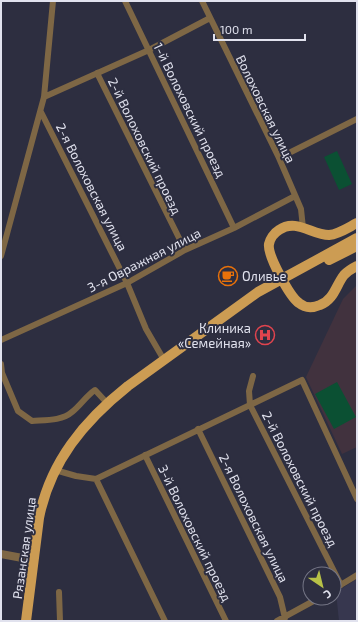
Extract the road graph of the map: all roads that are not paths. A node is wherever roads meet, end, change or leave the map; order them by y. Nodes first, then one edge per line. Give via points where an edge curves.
1 (53, 1) edge
2 (125, 1) edge
3 (202, 1) edge
4 (210, 18) junction
5 (149, 50) junction
6 (97, 73) junction
7 (44, 97) junction
8 (41, 112) junction
9 (357, 119) edge
10 (278, 158) junction
11 (295, 196) junction
12 (357, 223) edge
13 (234, 228) junction
14 (303, 228) junction
15 (335, 234) junction
16 (357, 234) edge
17 (357, 238) edge
18 (357, 246) edge
19 (185, 250) junction
20 (1, 256) edge
21 (357, 266) edge
22 (282, 278) junction
23 (127, 282) junction
24 (1, 340) edge
25 (164, 360) junction
26 (1, 364) edge
27 (253, 376) dead end
28 (107, 403) junction
29 (250, 405) junction
30 (198, 429) junction
31 (146, 455) junction
32 (56, 470) junction
33 (96, 479) junction
34 (357, 499) edge
35 (1, 554) edge
36 (33, 560) junction
37 (331, 566) edge
38 (357, 575) edge
39 (342, 584) edge
40 (59, 592) dead end
41 (305, 606) edge
42 (285, 618) junction
43 (26, 621) edge
44 (60, 621) edge
45 (166, 621) edge
46 (226, 621) edge
47 (277, 621) edge

1 - 7 street
2 - 5 street, 1-й Волоховский проезд
3 - 4 street, Волоховская улица
4 - 5 street
4 - 10 street, Волоховская улица
5 - 6 street
5 - 13 street, 1-й Волоховский проезд
6 - 7 street
6 - 19 street, 2-й Волоховский проезд
7 - 8 street
8 - 20 street
8 - 23 street, 2-я Волоховская улица
9 - 10 street
10 - 11 street, Волоховская улица
11 - 13 street, 3-я Овражная улица
11 - 14 street, Волоховская улица via 301,208
12 - 15 main road
13 - 19 street, 3-я Овражная улица
14 - 15 main road via 328,235
14 - 22 main road via 295,225 286,226 275,233 269,244 271,259
15 - 16 main road
17 - 22 main road, Рязанская улица
18 - 22 main road, Рязанская улица
19 - 23 street, 3-я Овражная улица
21 - 22 main road via 344,275 333,295 320,305 306,307 299,303
22 - 25 main road, Рязанская улица via 258,292
23 - 24 street, 3-я Овражная улица
23 - 25 street, 2-я Волоховская улица via 146,329
25 - 28 main road, Рязанская улица
26 - 28 street via 2,373 18,410 32,421 59,418 71,413 95,390
27 - 29 street via 249,391
28 - 32 main road, Рязанская улица via 74,439
29 - 30 street
29 - 34 street via 302,380
29 - 37 street, 2-й Волоховский проезд
30 - 31 street
30 - 42 street, 2-я Волоховская улица via 280,597
31 - 33 street
31 - 46 street, 3-й Волоховский проезд
32 - 33 street
32 - 36 main road, Рязанская улица via 42,502
33 - 45 street
35 - 36 street
36 - 43 main road, Рязанская улица
38 - 39 street
40 - 44 street
41 - 42 street
42 - 47 street

